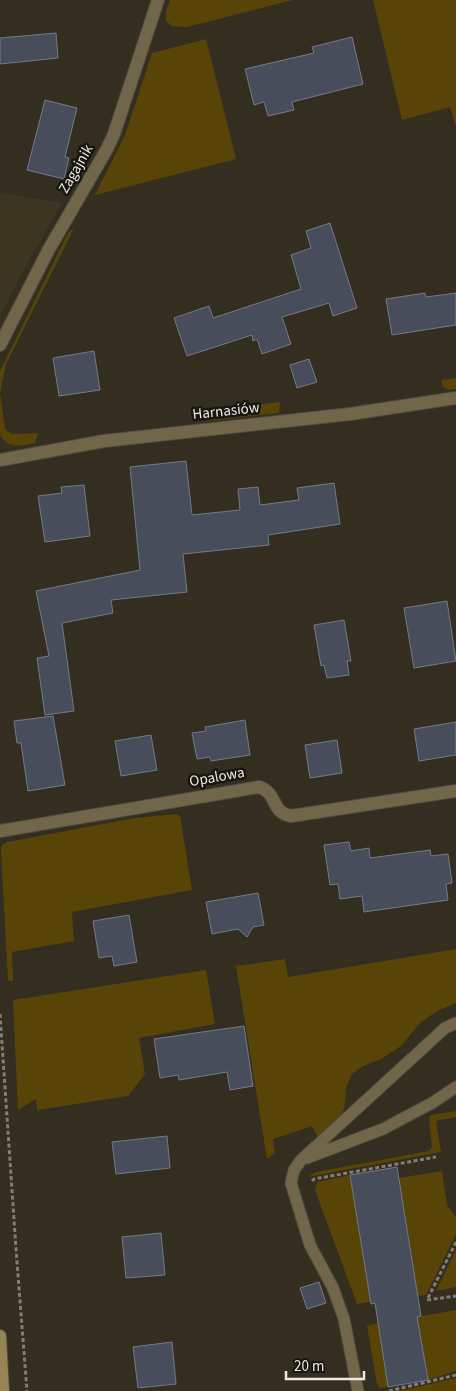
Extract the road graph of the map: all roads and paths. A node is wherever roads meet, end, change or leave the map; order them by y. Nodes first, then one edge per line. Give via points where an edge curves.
1 (158, 0) edge
2 (0, 345) edge
3 (456, 398) edge
4 (0, 460) edge
5 (456, 791) edge
6 (0, 831) edge
7 (0, 1014) edge
8 (456, 1023) edge
9 (456, 1087) edge
10 (436, 1158) dead end
11 (301, 1160) junction
12 (309, 1188) dead end
13 (456, 1242) edge
14 (456, 1296) edge
15 (0, 1336) edge
16 (456, 1375) edge
17 (3, 1391) edge
18 (27, 1391) edge
19 (358, 1391) edge
20 (389, 1391) edge

1 - 2 street, Zagajnik via 110,141
3 - 4 street, Harnasiów via 350,414 104,441
5 - 6 street, Opalowa via 291,816 283,815 270,793 259,786
7 - 18 path
8 - 11 lane via 445,1028
9 - 11 lane via 383,1129
10 - 12 path via 314,1179
11 - 19 lane via 291,1183 310,1245 333,1288 344,1319
13 - 14 path via 427,1300
15 - 17 main road
16 - 20 path

